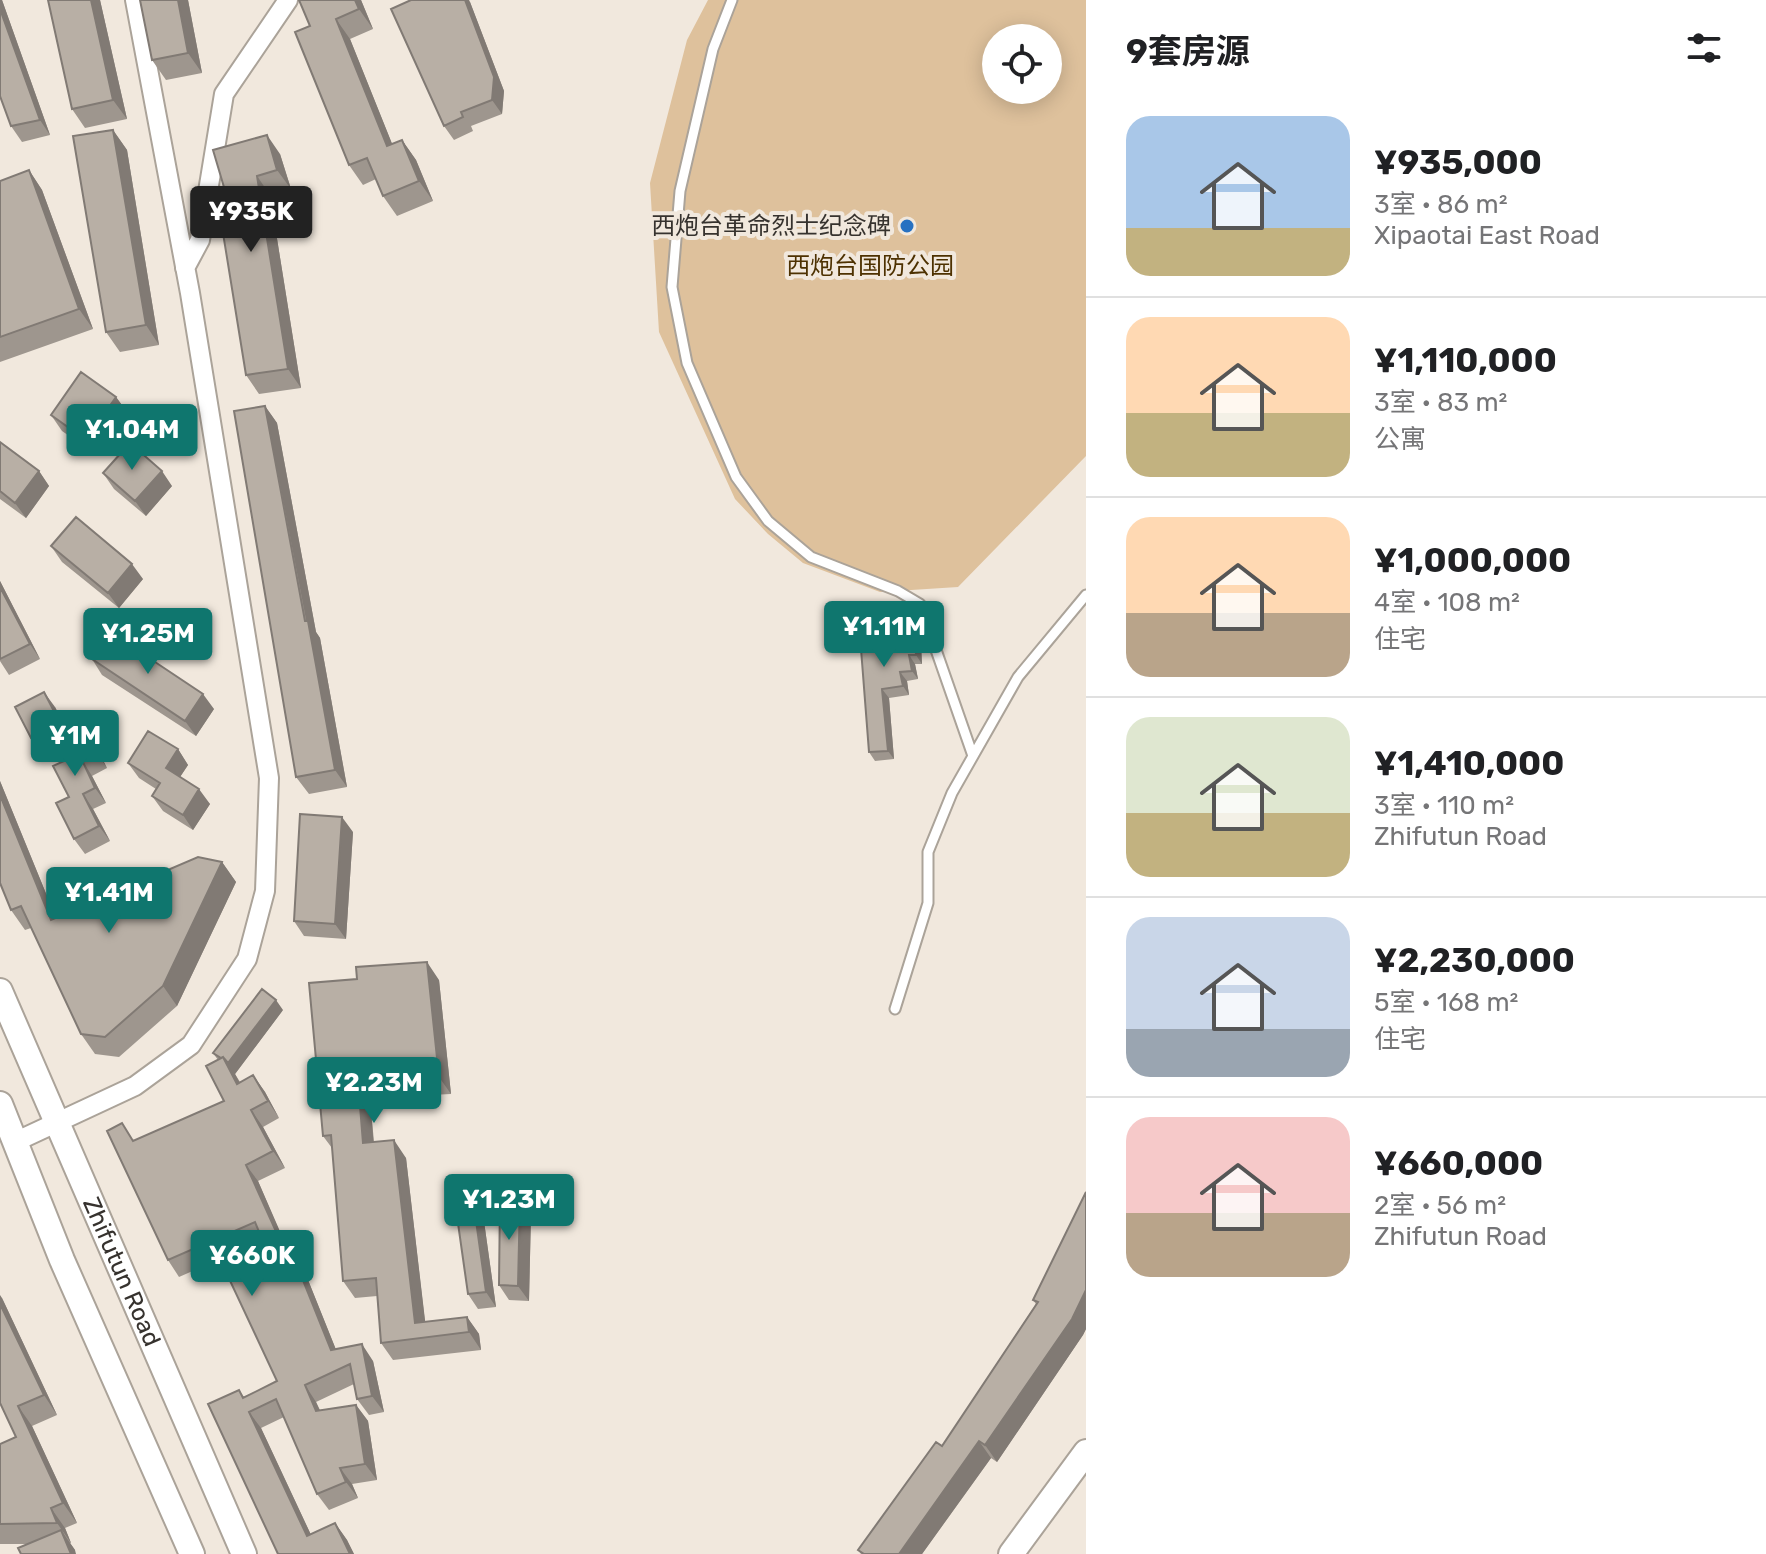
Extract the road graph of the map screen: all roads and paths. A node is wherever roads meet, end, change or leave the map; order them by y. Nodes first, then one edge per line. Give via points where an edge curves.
1 (135, 0) edge
2 (288, 0) edge
3 (732, 0) edge
4 (185, 268) junction
5 (1086, 595) edge
6 (973, 756) junction
7 (0, 991) edge
8 (895, 1009) dead end
9 (0, 1104) edge
10 (59, 1122) junction
11 (17, 1141) junction
12 (1086, 1452) edge
13 (192, 1554) edge
14 (244, 1554) edge
15 (1011, 1554) edge

1 - 4 street
2 - 4 street via 224,94 200,240
3 - 6 lane via 713,49 680,191 672,287 687,363 736,477 768,521 811,557 920,604
4 - 10 street via 269,778 265,891 247,959 191,1045 135,1086
5 - 6 lane via 1018,677
6 - 8 lane via 928,852 928,903
7 - 10 main road, Zhifutun Road
9 - 11 main road, Zhifutun Road
10 - 11 street
10 - 14 main road, Zhifutun Road
11 - 13 main road, Zhifutun Road via 62,1260
12 - 15 main road

